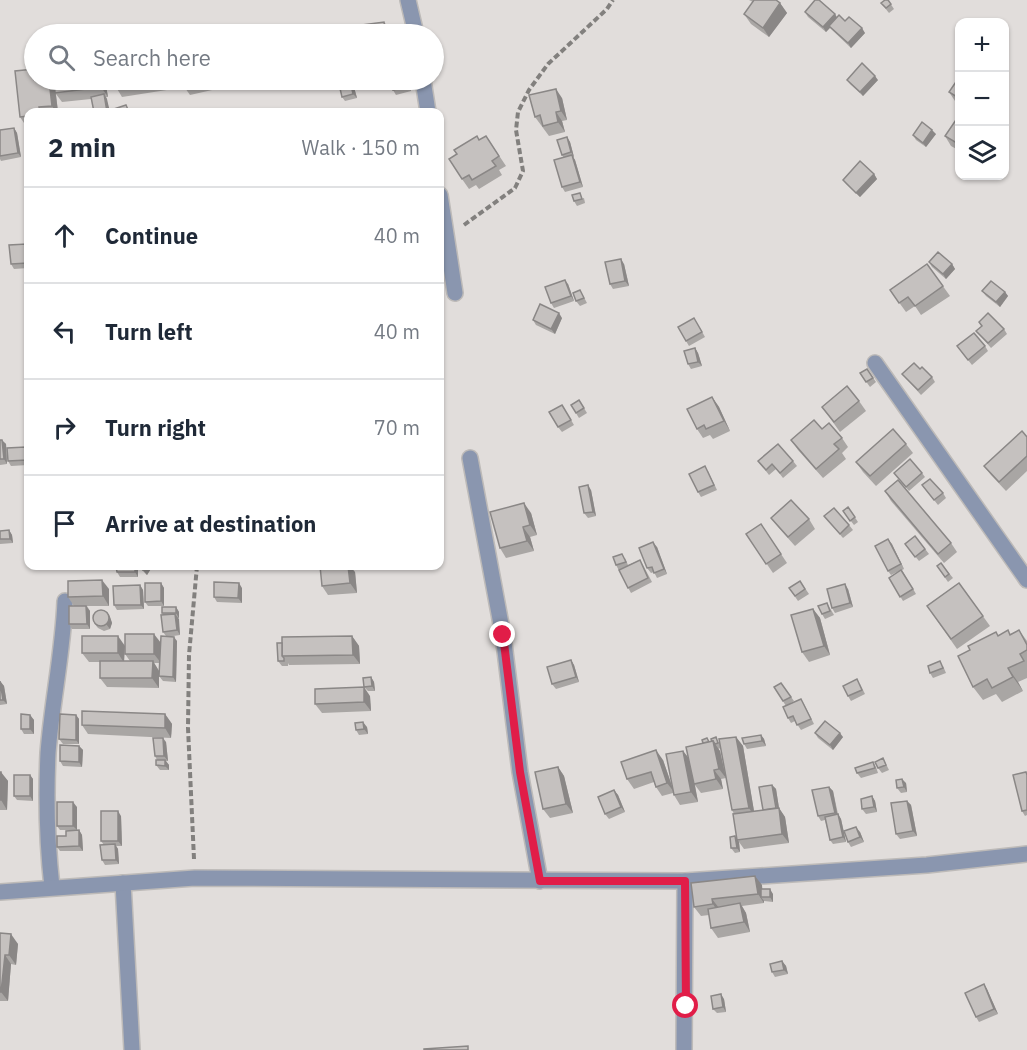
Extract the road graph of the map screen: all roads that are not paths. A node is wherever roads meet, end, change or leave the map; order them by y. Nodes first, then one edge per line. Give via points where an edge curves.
1 (408, 0) edge
2 (414, 24) edge
3 (425, 90) edge
4 (427, 108) edge
5 (444, 223) edge
6 (455, 293) dead end
7 (875, 363) dead end
8 (470, 458) dead end
9 (1027, 580) edge
10 (65, 601) edge
11 (1027, 854) edge
12 (540, 881) junction
13 (685, 881) junction
14 (123, 883) junction
15 (52, 887) junction
16 (0, 892) edge
17 (132, 1050) edge
18 (684, 1050) edge

1 - 2 street
3 - 4 street
5 - 6 street
7 - 9 street
8 - 12 street via 503,635 520,772
10 - 15 street via 49,751 48,857
11 - 13 street via 927,865
12 - 13 street
12 - 14 street via 195,878
13 - 18 street
14 - 15 street
14 - 17 street
15 - 16 street

